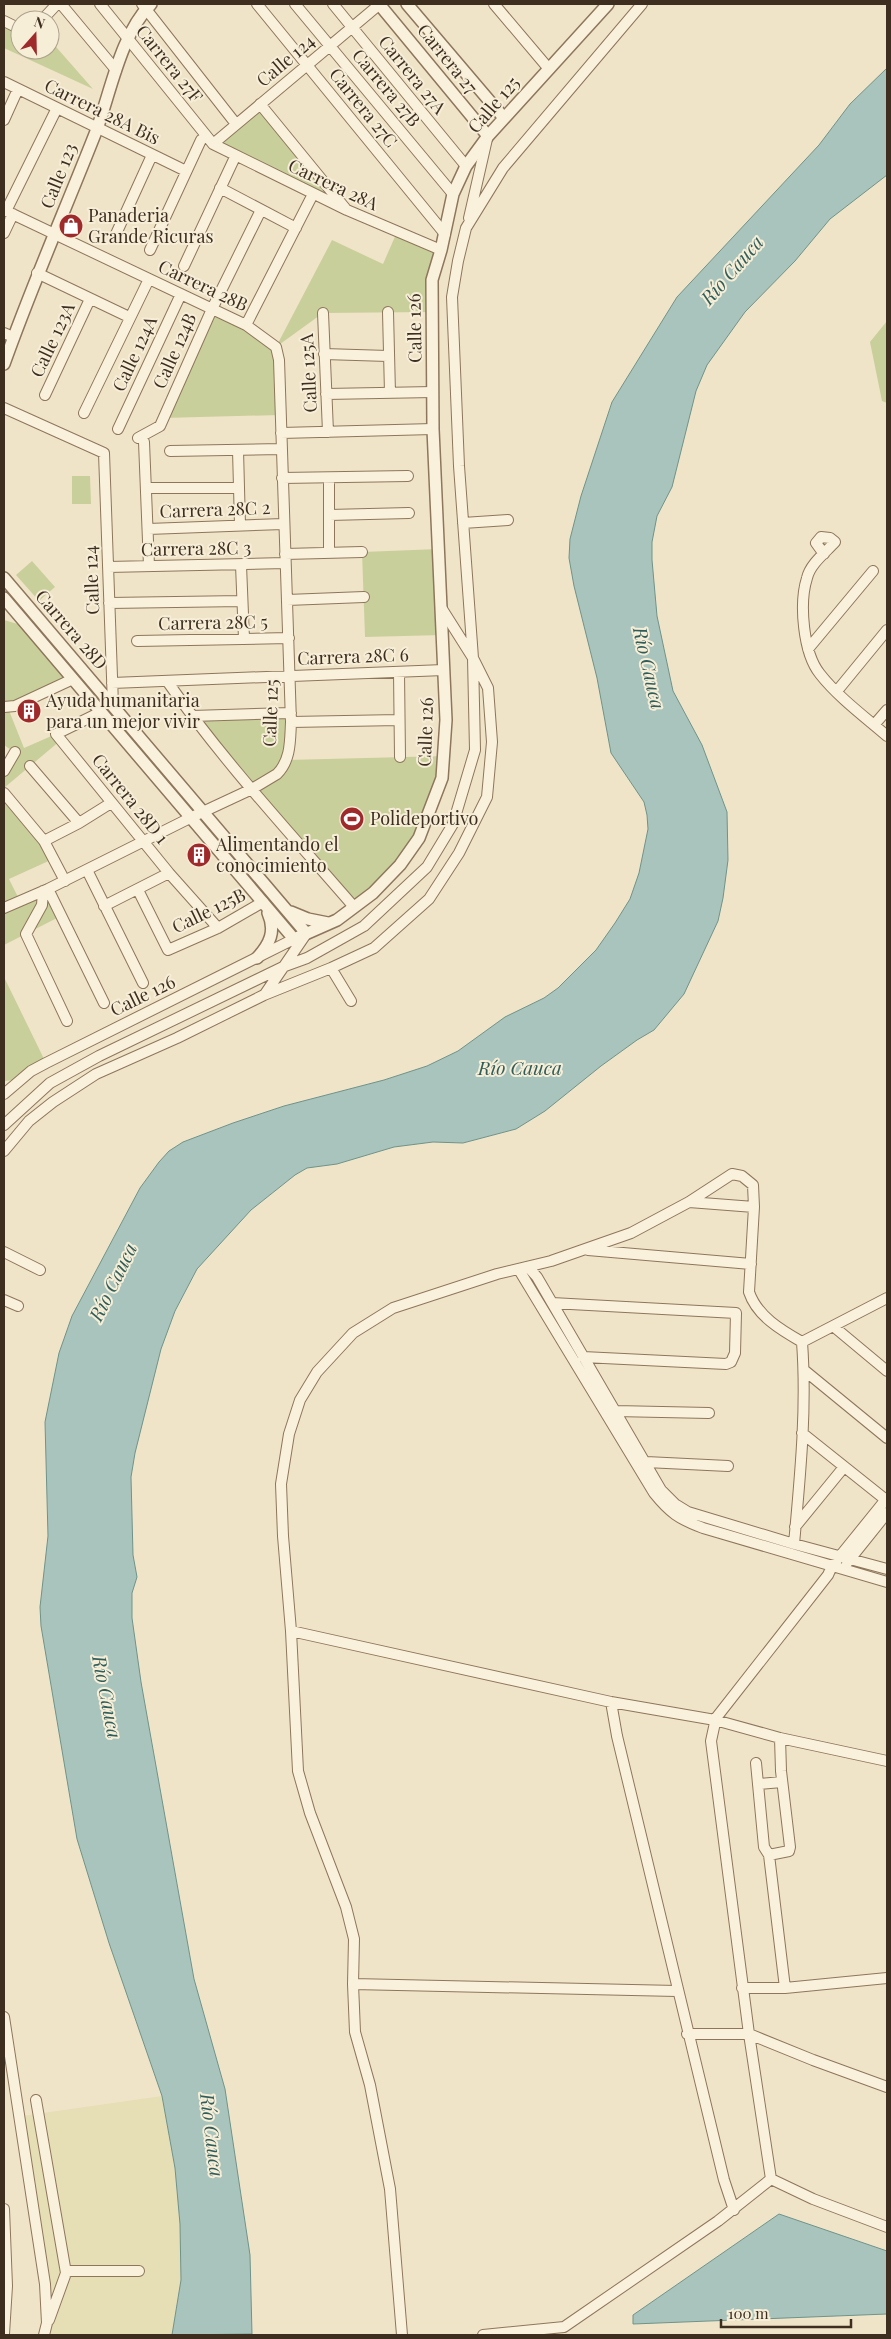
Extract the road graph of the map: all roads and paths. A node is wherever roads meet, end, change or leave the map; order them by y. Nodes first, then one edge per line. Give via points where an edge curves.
1 (59, 4) edge
2 (100, 4) edge
3 (257, 4) edge
4 (295, 4) edge
5 (333, 4) edge
6 (380, 4) edge
7 (407, 4) edge
8 (494, 4) edge
9 (608, 4) edge
10 (642, 4) edge
11 (147, 5) edge
12 (352, 27) junction
13 (129, 39) junction
14 (330, 46) junction
15 (307, 65) junction
16 (549, 69) junction
17 (116, 70) junction
18 (4, 82) edge
19 (18, 89) junction
20 (260, 104) junction
21 (57, 108) junction
22 (504, 118) junction
23 (4, 120) edge
24 (236, 124) junction
25 (97, 128) junction
26 (488, 136) junction
27 (201, 140) dead end
28 (213, 144) junction
29 (152, 154) junction
30 (235, 157) junction
31 (466, 166) junction
32 (186, 171) junction
33 (220, 188) junction
34 (313, 194) junction
35 (453, 194) junction
36 (261, 210) junction
37 (347, 210) junction
38 (7, 212) edge
39 (296, 228) junction
40 (466, 228) junction
41 (4, 233) edge
42 (54, 234) junction
43 (116, 234) dead end
44 (445, 234) junction
45 (150, 250) dead end
46 (441, 250) junction
47 (184, 266) dead end
48 (37, 273) junction
49 (148, 278) junction
50 (181, 294) junction
51 (90, 299) junction
52 (212, 309) junction
53 (388, 312) dead end
54 (323, 313) dead end
55 (129, 317) junction
56 (246, 325) junction
57 (9, 335) edge
58 (276, 347) joint
59 (324, 354) junction
60 (388, 356) junction
61 (4, 364) edge
62 (433, 392) junction
63 (390, 393) junction
64 (326, 394) junction
65 (45, 395) dead end
66 (4, 408) edge
67 (84, 413) dead end
68 (118, 428) dead end
69 (433, 429) junction
70 (328, 432) junction
71 (281, 433) junction
72 (238, 450) junction
73 (281, 450) junction
74 (170, 452) dead end
75 (408, 476) dead end
76 (282, 478) junction
77 (329, 478) junction
78 (146, 488) junction
79 (238, 488) junction
80 (409, 513) dead end
81 (329, 515) junction
82 (508, 520) dead end
83 (463, 523) junction
84 (284, 524) junction
85 (240, 525) junction
86 (148, 528) junction
87 (362, 552) dead end
88 (329, 553) junction
89 (824, 554) dead end
90 (285, 558) junction
91 (149, 566) junction
92 (241, 566) junction
93 (108, 567) junction
94 (873, 571) dead end
95 (4, 578) edge
96 (364, 596) dead end
97 (4, 598) edge
98 (287, 600) junction
99 (242, 601) junction
100 (109, 603) junction
101 (442, 609) junction
102 (887, 630) edge
103 (289, 638) junction
104 (244, 639) junction
105 (137, 641) dead end
106 (808, 649) junction
107 (473, 658) junction
108 (444, 670) junction
109 (399, 672) junction
110 (291, 676) junction
111 (73, 679) junction
112 (167, 681) junction
113 (112, 683) junction
114 (488, 688) junction
115 (837, 692) junction
116 (113, 705) junction
117 (6, 708) edge
118 (887, 710) edge
119 (474, 711) junction
120 (100, 712) junction
121 (192, 716) junction
122 (291, 718) junction
123 (399, 720) junction
124 (874, 725) junction
125 (887, 736) edge
126 (15, 752) dead end
127 (400, 757) dead end
128 (30, 766) dead end
129 (4, 771) edge
130 (252, 789) junction
131 (4, 793) edge
132 (111, 803) junction
133 (205, 812) junction
134 (192, 817) junction
135 (79, 823) junction
136 (44, 841) junction
137 (144, 842) junction
138 (87, 870) junction
139 (169, 873) junction
140 (65, 881) junction
141 (46, 890) junction
142 (138, 890) junction
143 (263, 902) junction
144 (104, 906) junction
145 (354, 907) junction
146 (4, 908) edge
147 (288, 911) junction
148 (330, 923) junction
149 (218, 928) junction
150 (306, 933) junction
151 (294, 939) junction
152 (257, 958) junction
153 (285, 966) junction
154 (331, 968) junction
155 (143, 984) dead end
156 (264, 995) junction
157 (351, 1001) dead end
158 (104, 1003) dead end
159 (67, 1021) dead end
160 (21, 1079) junction
161 (4, 1081) edge
162 (4, 1094) edge
163 (4, 1125) edge
164 (4, 1151) edge
165 (689, 1202) junction
166 (754, 1207) junction
167 (584, 1250) junction
168 (4, 1252) edge
169 (751, 1264) junction
170 (523, 1268) junction
171 (40, 1270) dead end
172 (4, 1300) edge
173 (886, 1300) edge
174 (552, 1303) junction
175 (18, 1306) dead end
176 (832, 1326) junction
177 (802, 1342) junction
178 (583, 1357) junction
179 (804, 1370) junction
180 (887, 1371) edge
181 (616, 1411) junction
182 (709, 1413) dead end
183 (802, 1433) junction
184 (887, 1438) edge
185 (646, 1462) junction
186 (728, 1466) dead end
187 (844, 1467) junction
188 (886, 1499) edge
189 (887, 1513) edge
190 (795, 1527) junction
191 (794, 1544) junction
192 (840, 1557) junction
193 (850, 1560) junction
194 (887, 1569) edge
195 (834, 1570) junction
196 (887, 1582) edge
197 (291, 1630) junction
198 (611, 1702) junction
199 (715, 1720) junction
200 (780, 1738) junction
201 (887, 1760) edge
202 (756, 1762) dead end
203 (782, 1782) junction
204 (758, 1784) junction
205 (769, 1855) junction
206 (887, 1978) edge
207 (353, 1984) junction
208 (742, 1988) junction
209 (785, 1988) junction
210 (677, 1991) junction
211 (4, 2017) edge
212 (687, 2034) junction
213 (748, 2034) junction
214 (887, 2086) edge
215 (36, 2100) dead end
216 (771, 2180) junction
217 (4, 2209) edge
218 (734, 2210) junction
219 (887, 2228) edge
220 (139, 2271) dead end
221 (66, 2273) junction
222 (48, 2324) junction
223 (4, 2334) edge
224 (44, 2335) edge
225 (402, 2335) edge
226 (483, 2335) edge

1 - 17 street
2 - 13 street, Carrera 27F
3 - 15 street, Carrera 27C
4 - 14 street, Carrera 27B
5 - 12 street, Carrera 27A
6 - 12 street, Calle 124
6 - 26 street, Carrera 27
7 - 22 street, Carrera 27
8 - 16 street
9 - 16 street, Calle 125
10 - 40 street via 503,168
11 - 13 street, Calle 123
11 - 24 street
12 - 14 street, Calle 124
12 - 31 street, Carrera 27A
13 - 17 street, Calle 123
13 - 28 street, Carrera 27F
14 - 15 street, Calle 124
14 - 35 street, Carrera 27B
15 - 20 street, Calle 124
15 - 44 street, Carrera 27C
16 - 22 street, Calle 125
17 - 25 street, Calle 123
18 - 19 street, Carrera 28A Bis
19 - 21 street, Carrera 28A Bis
19 - 23 street
20 - 24 street, Calle 124
20 - 37 street
21 - 25 street, Carrera 28A Bis
21 - 38 street
22 - 26 street, Calle 125
24 - 28 street, Calle 124
25 - 29 street, Carrera 28A Bis
25 - 42 street, Calle 123
26 - 31 street, Calle 125
26 - 40 street
27 - 32 street
28 - 30 street, Carrera 28A
29 - 32 street, Carrera 28A Bis
29 - 43 street
30 - 33 street
30 - 34 street, Carrera 28A
31 - 35 street, Calle 125
32 - 45 street
33 - 36 street
33 - 47 street
34 - 37 street, Carrera 28A
34 - 39 street
35 - 44 street, Calle 125
36 - 39 street
36 - 52 street, Calle 124B
37 - 46 street, Carrera 28A
38 - 41 street
38 - 42 street, Carrera 28B
39 - 56 street
40 - 83 street via 452,297
42 - 48 street, Calle 123
42 - 49 street, Carrera 28B
44 - 46 street, Calle 125
46 - 62 street, Calle 126 via 432,280
48 - 51 street
48 - 57 street, Calle 123
49 - 50 street, Carrera 28B
49 - 55 street
50 - 52 street, Carrera 28B
50 - 68 street, Calle 124A
51 - 55 street
51 - 65 street, Calle 123A
52 - 56 street, Carrera 28B
52 - 78 street, Calle 124B via 160,426 141,440
53 - 60 street
54 - 59 street, Calle 125A
55 - 67 street
56 - 58 street, Carrera 28B
57 - 61 street, Calle 123
58 - 71 street, Calle 125
59 - 60 street
59 - 64 street, Calle 125A
60 - 63 street
62 - 63 street
62 - 69 street, Calle 126
63 - 64 street
64 - 70 street, Calle 125A
66 - 93 street, Calle 124 via 104,453
69 - 70 street
69 - 101 street, Calle 126
70 - 71 street
71 - 73 street, Calle 125
72 - 73 street
72 - 74 street
72 - 79 street
73 - 76 street, Calle 125
75 - 77 street
76 - 77 street
76 - 84 street, Calle 125
77 - 81 street
78 - 79 street
78 - 86 street
79 - 85 street
80 - 81 street
81 - 88 street
82 - 83 street
83 - 107 street
84 - 85 street, Carrera 28C 2
84 - 90 street, Calle 125
85 - 86 street, Carrera 28C 2
86 - 91 street
87 - 88 street, Carrera 28C 3
88 - 90 street, Carrera 28C 3
89 - 106 street via 807,577 803,599
90 - 92 street, Carrera 28C 3
90 - 98 street, Calle 125
91 - 92 street, Carrera 28C 3
91 - 93 street, Carrera 28C 3
92 - 99 street
93 - 100 street, Calle 124
94 - 106 street
95 - 116 street, Carrera 28D
96 - 98 street
97 - 111 street, Carrera 28D
98 - 103 street, Calle 125
99 - 100 street
99 - 104 street
100 - 113 street, Calle 124
101 - 107 street
101 - 108 street, Calle 126
102 - 115 street
103 - 104 street, Carrera 28C 5
103 - 110 street, Calle 125
104 - 105 street, Carrera 28C 5
106 - 115 street via 819,673
107 - 114 street
107 - 119 street
108 - 109 street, Carrera 28C 6
108 - 145 street, Calle 126 via 445,756 434,800 419,838 400,865
109 - 110 street, Carrera 28C 6
109 - 123 street
110 - 112 street, Carrera 28C 6
110 - 122 street, Calle 125
111 - 117 street
111 - 120 street, Carrera 28D
112 - 113 street, Carrera 28C 6
112 - 121 street
113 - 116 street, Calle 124
114 - 119 street
114 - 154 street via 492,742 487,797 459,853 429,899 374,948
115 - 124 street
116 - 133 street, Carrera 28D
118 - 124 street
119 - 153 street via 475,750 453,824 427,867 364,926 307,958
120 - 132 street, Carrera 28D 1 via 56,734
120 - 134 street, Carrera 28D
121 - 122 street
121 - 130 street
122 - 123 street
122 - 130 street, Calle 125 via 289,751 282,769
123 - 127 street
124 - 125 street
126 - 129 street
128 - 135 street
130 - 133 street, Calle 125
130 - 145 street
131 - 136 street
132 - 135 street
132 - 137 street, Carrera 28D 1
133 - 134 street, Calle 125
133 - 147 street, Carrera 28D
134 - 137 street, Calle 125
134 - 143 street, Carrera 28D
135 - 136 street
136 - 140 street
137 - 138 street, Calle 125
137 - 139 street, Carrera 28D 1
138 - 140 street, Calle 125
138 - 144 street
139 - 142 street
139 - 149 street, Carrera 28D 1
140 - 141 street, Calle 125
141 - 146 street, Calle 125
141 - 158 street
141 - 159 street via 40,910 26,934
142 - 144 street
142 - 149 street, Calle 125B via 168,950
143 - 149 street, Calle 125B
143 - 151 street, Carrera 28D
143 - 152 street via 272,921 272,936
144 - 155 street
145 - 148 street, Calle 126
147 - 148 street
147 - 150 street, Carrera 28D
148 - 150 street, Calle 126
150 - 151 street, Calle 126
150 - 153 street
151 - 152 street, Calle 126
152 - 160 street, Calle 126 via 46,1063
153 - 156 street
153 - 163 street via 50,1083
154 - 156 street
154 - 157 street
156 - 164 street via 96,1074 29,1121
160 - 161 street
160 - 162 street, Calle 126
165 - 166 street
165 - 166 street via 732,1174 742,1176 752,1185
165 - 167 street via 631,1233
166 - 169 street
167 - 169 street
167 - 170 street
168 - 171 street
169 - 177 street via 753,1305 784,1332
170 - 174 street
170 - 195 street via 668,1512 702,1528
170 - 197 street via 393,1308 352,1333 317,1372 294,1417 281,1484 282,1536
172 - 175 street
173 - 176 street
174 - 178 street
174 - 178 street via 736,1313 735,1353 731,1362 726,1364
176 - 177 street
176 - 180 street
177 - 179 street
178 - 181 street
179 - 183 street
179 - 184 street
181 - 182 street
181 - 185 street
183 - 187 street
183 - 190 street
185 - 186 street
185 - 191 street via 662,1490 681,1508
187 - 188 street
187 - 190 street
188 - 192 street
189 - 193 street
190 - 191 street
191 - 192 street
192 - 193 street
192 - 195 street
193 - 194 street
193 - 195 street
195 - 196 street
195 - 199 street
197 - 198 street
197 - 207 street via 298,1771 310,1813 346,1907 354,1939
198 - 199 street
198 - 210 street via 616,1736
199 - 200 street
199 - 208 street via 711,1741
200 - 201 street
200 - 203 street
202 - 204 street
203 - 204 street
203 - 205 street via 790,1847 782,1854
204 - 205 street via 764,1847
205 - 209 street
206 - 209 street
207 - 210 street
207 - 225 street via 355,2032 370,2085 390,2189
208 - 209 street
208 - 213 street
210 - 212 street
211 - 222 street via 45,2284
212 - 213 street
212 - 218 street
213 - 214 street
213 - 216 street
215 - 221 street
216 - 218 street
216 - 219 street
217 - 223 street
218 - 226 street via 564,2327
220 - 221 street via 74,2269
221 - 222 street
222 - 224 street

